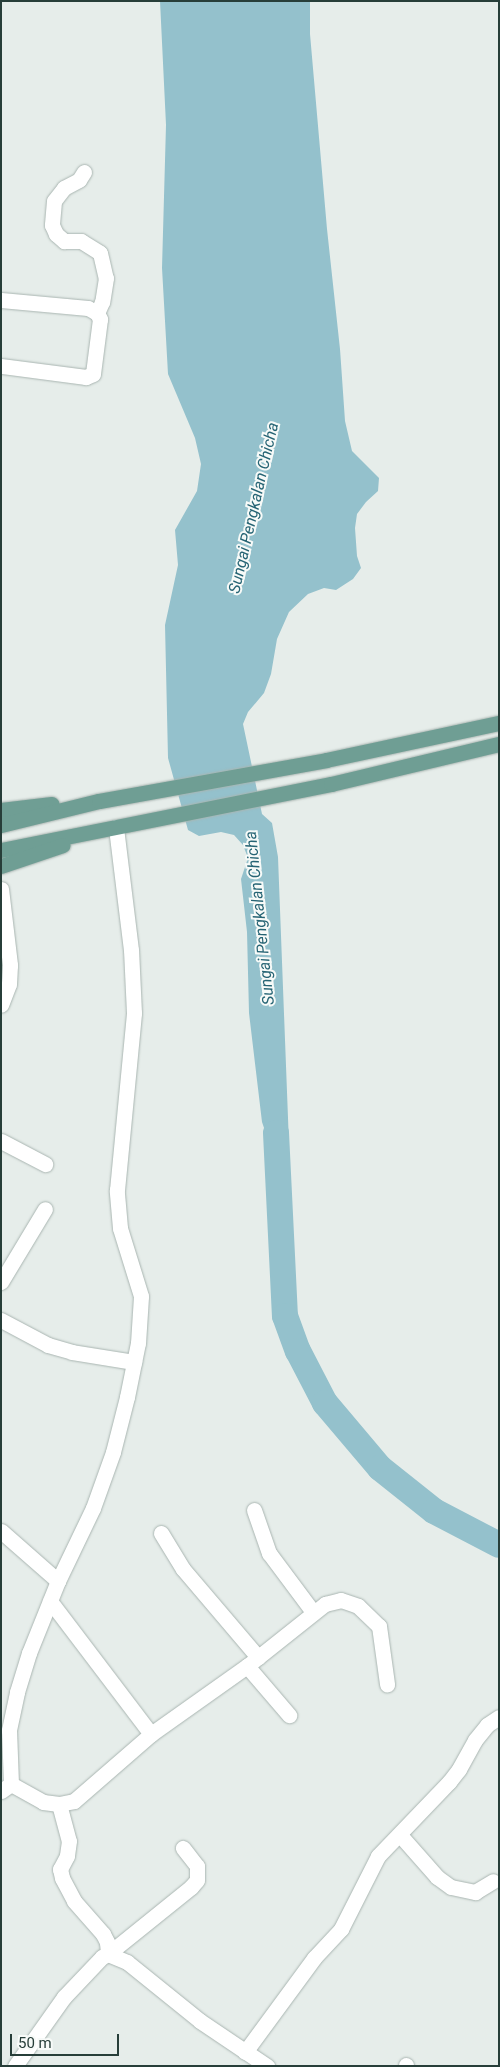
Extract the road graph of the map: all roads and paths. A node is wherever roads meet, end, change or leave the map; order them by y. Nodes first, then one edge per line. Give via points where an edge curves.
1 (84, 172) dead end
2 (1, 300) edge
3 (97, 313) junction
4 (1, 366) edge
5 (499, 723) edge
6 (499, 744) edge
7 (99, 800) junction
8 (1, 810) edge
9 (1, 825) edge
10 (109, 829) junction
11 (1, 850) edge
12 (1, 866) edge
13 (1, 890) edge
14 (1, 1005) edge
15 (1, 1141) edge
16 (45, 1164) dead end
17 (45, 1209) dead end
18 (1, 1282) edge
19 (1, 1320) edge
20 (134, 1362) junction
21 (254, 1510) dead end
22 (1, 1530) edge
23 (161, 1533) dead end
24 (58, 1581) junction
25 (50, 1601) junction
26 (313, 1612) junction
27 (253, 1661) junction
28 (387, 1684) dead end
29 (289, 1715) dead end
30 (499, 1717) edge
31 (151, 1734) junction
32 (6, 1788) edge
33 (59, 1804) junction
34 (400, 1835) junction
35 (183, 1848) dead end
36 (493, 1881) dead end
37 (108, 1954) junction
38 (245, 2052) junction
39 (15, 2066) edge
40 (267, 2066) edge

1 - 3 street via 79,180 64,188 54,202 52,225 64,241 81,241 100,253 106,285
2 - 3 street via 88,308
3 - 4 street via 100,319 93,374 86,376
5 - 7 main road via 326,760
6 - 10 main road via 331,784
7 - 8 main road
7 - 9 main road
10 - 11 main road
10 - 12 main road
10 - 20 street via 131,950 134,1013 117,1190 120,1228 141,1296
13 - 14 street via 10,965 9,984
15 - 16 street
17 - 18 street
19 - 20 street via 48,1345
20 - 24 street via 113,1452 93,1508
21 - 26 street via 269,1554
22 - 24 street
23 - 27 street via 183,1569
24 - 25 street
25 - 31 street
25 - 32 street via 17,1692 10,1730
26 - 27 street
26 - 28 street via 325,1604 341,1600 358,1606 379,1626
27 - 29 street
27 - 31 street
30 - 34 street via 475,1740 449,1782
31 - 33 street via 74,1801
32 - 33 street via 43,1802
33 - 37 street via 69,1841 60,1869 62,1878 74,1901 103,1934
34 - 36 street via 437,1877 451,1887 475,1892
34 - 38 street via 378,1856 341,1928 314,1958
35 - 37 street via 197,1866 196,1880
37 - 38 street via 127,1962 200,2021
37 - 39 street via 64,1997
38 - 40 street

